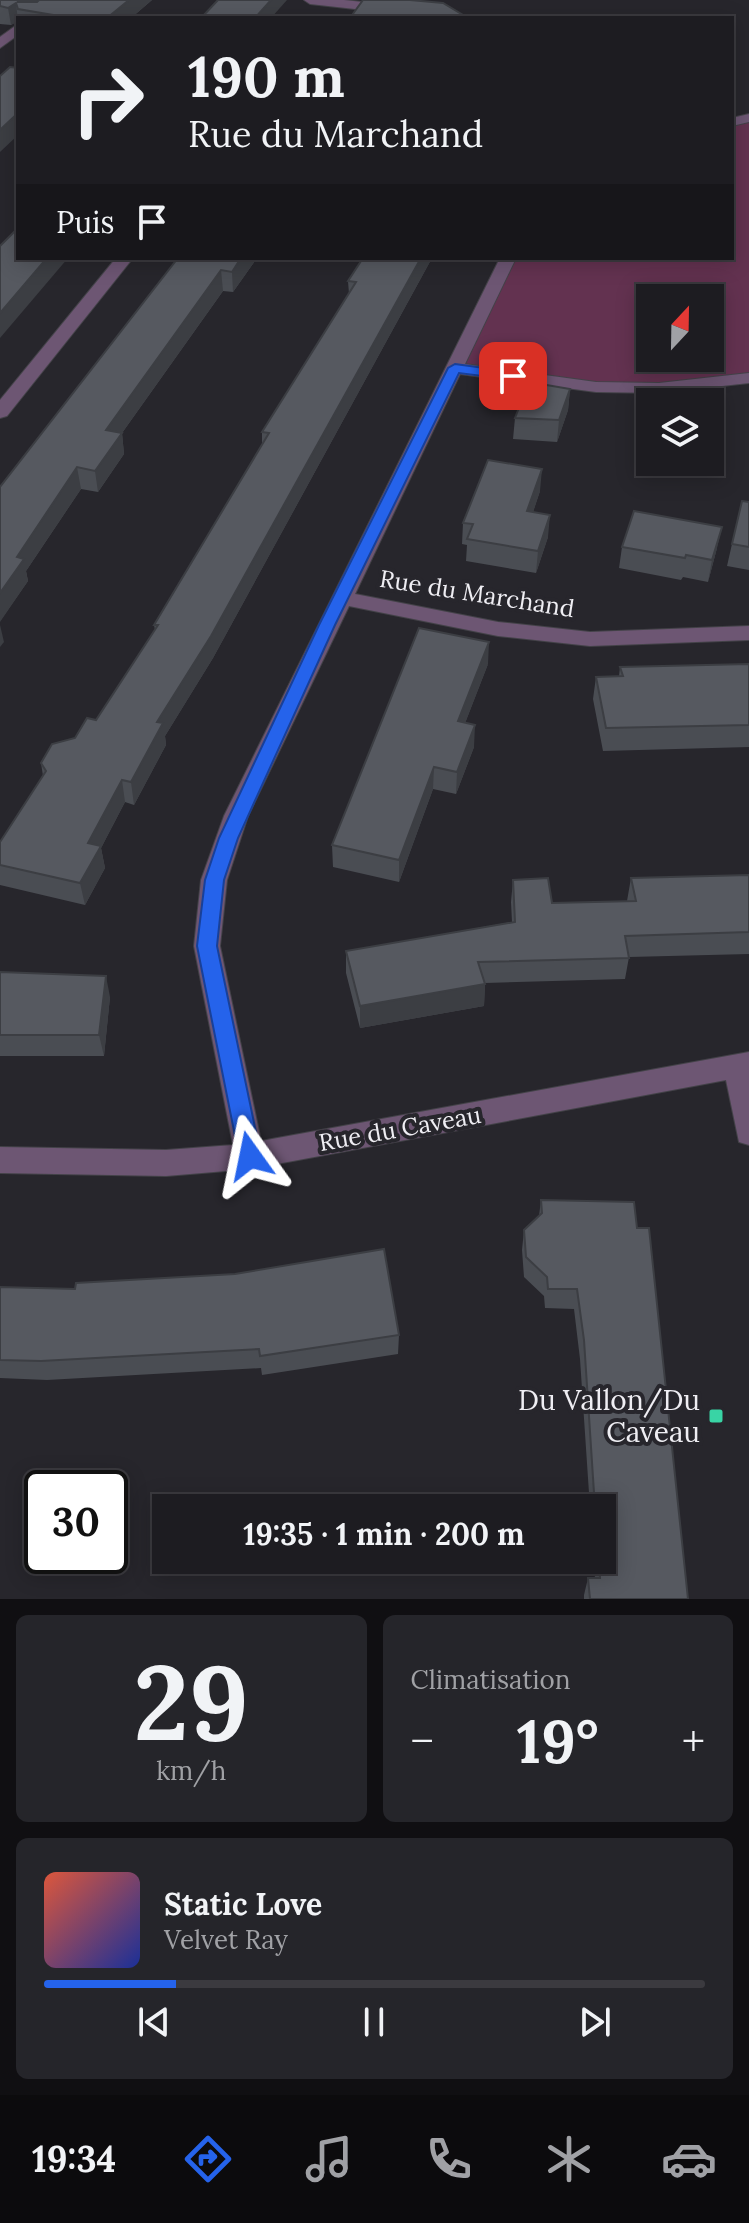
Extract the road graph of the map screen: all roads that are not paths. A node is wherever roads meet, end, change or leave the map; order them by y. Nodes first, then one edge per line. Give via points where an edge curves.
1 (310, 0) edge
2 (332, 2) junction
3 (403, 10) edge
4 (321, 16) edge
5 (16, 30) edge
6 (0, 44) edge
7 (123, 260) edge
8 (507, 260) edge
9 (455, 368) junction
10 (749, 378) edge
11 (0, 412) edge
12 (340, 598) junction
13 (749, 633) edge
14 (743, 1065) edge
15 (749, 1133) edge
16 (250, 1156) junction
17 (0, 1160) edge

1 - 2 street
2 - 3 street
2 - 4 street
5 - 6 street
7 - 11 street
8 - 9 street
9 - 10 street via 596,387 659,388
9 - 12 street
12 - 13 street, Rue du Marchand via 498,629 590,639
12 - 16 street via 236,816 214,880 207,946
14 - 15 street
14 - 16 street, Rue du Caveau
16 - 17 street, Rue du Caveau via 166,1163

